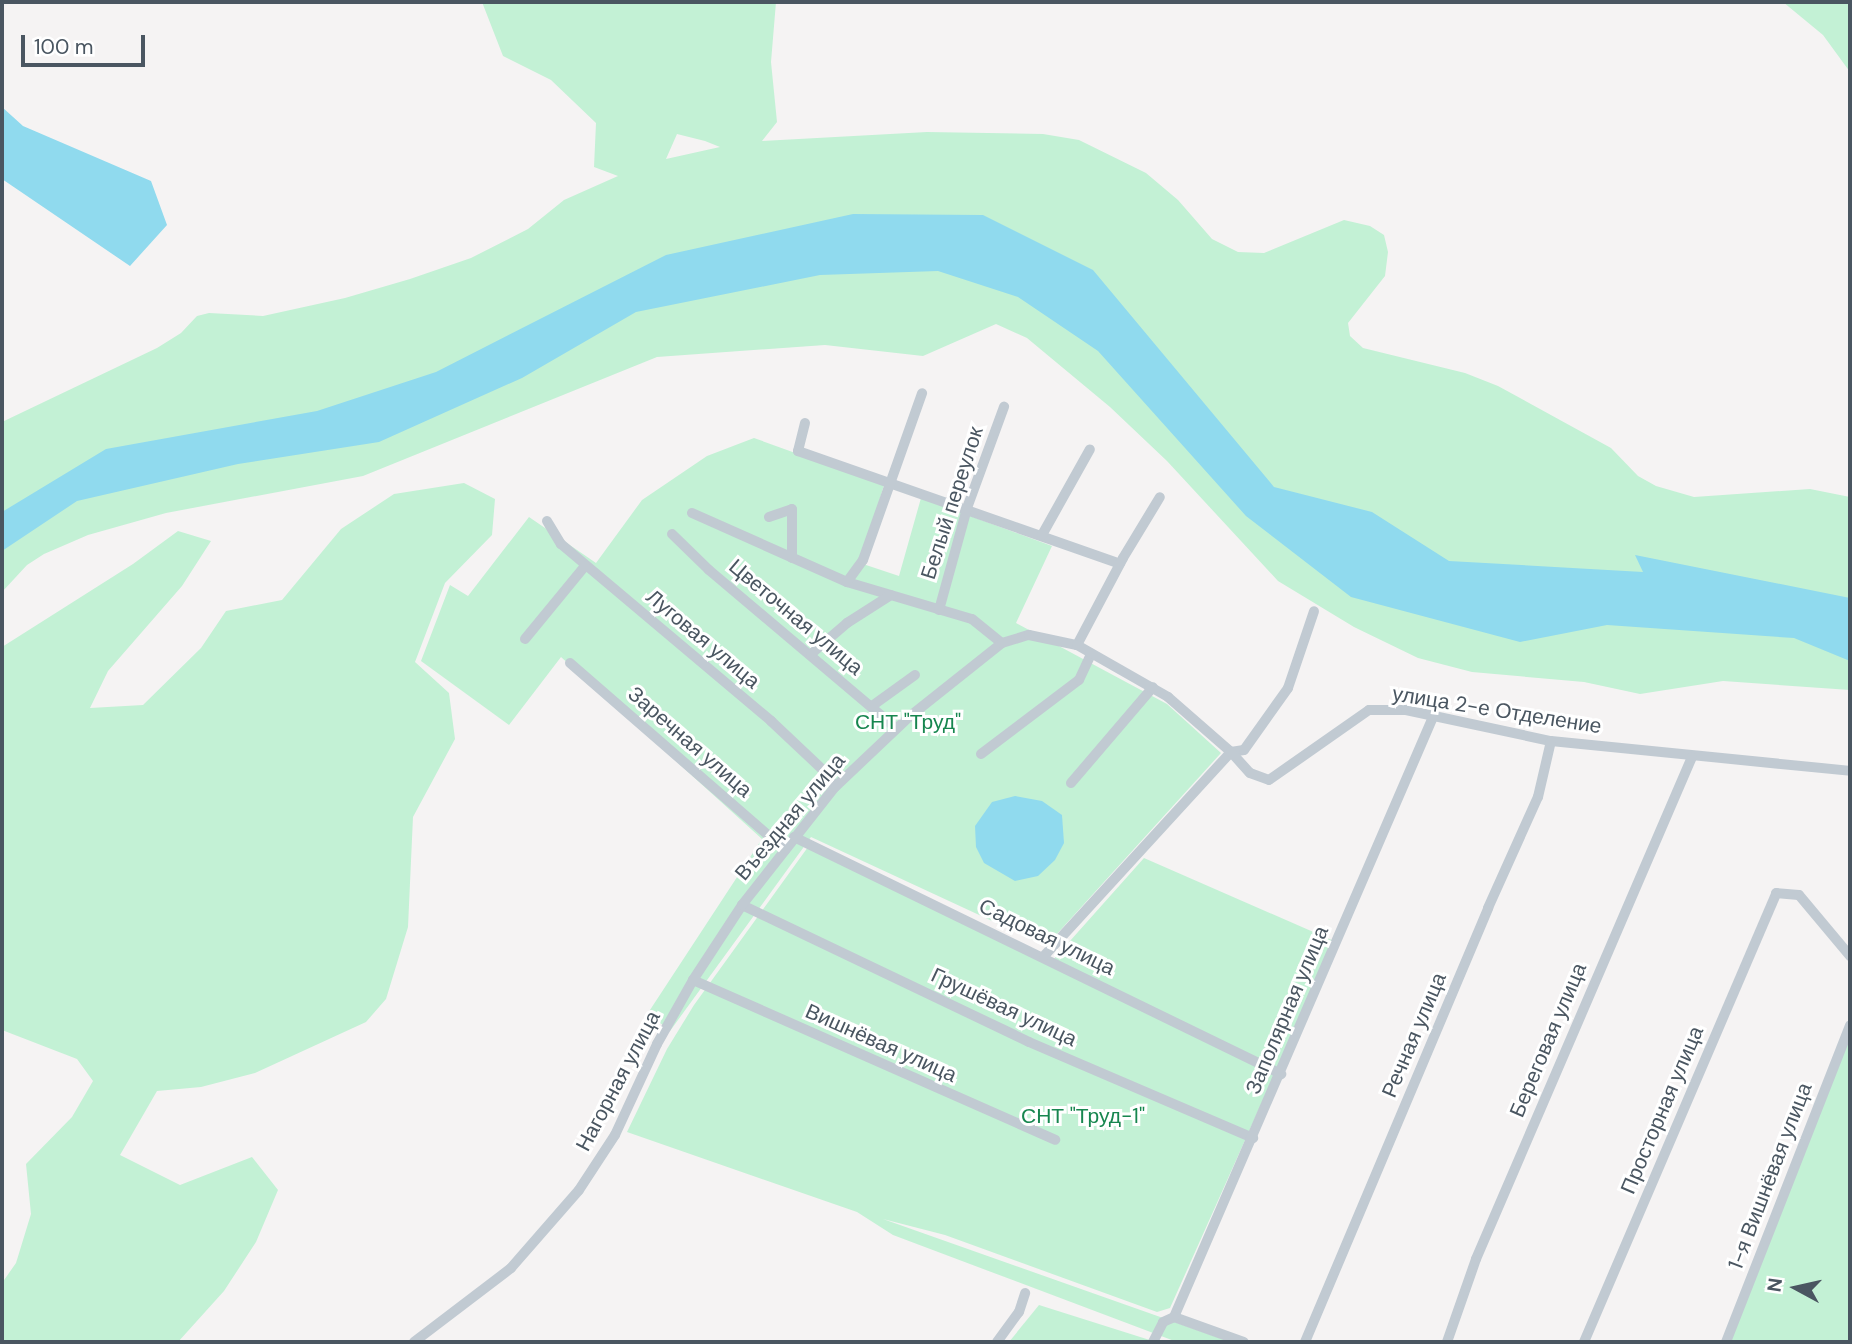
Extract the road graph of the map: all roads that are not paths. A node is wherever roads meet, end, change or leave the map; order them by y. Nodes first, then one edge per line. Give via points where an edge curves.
1 (922, 393) dead end
2 (1004, 407) dead end
3 (805, 423) dead end
4 (1090, 449) dead end
5 (890, 482) junction
6 (1160, 497) dead end
7 (967, 508) junction
8 (692, 513) dead end
9 (769, 517) dead end
10 (547, 522) dead end
11 (672, 534) dead end
12 (1042, 536) junction
13 (792, 558) junction
14 (1120, 564) junction
15 (585, 566) junction
16 (847, 582) junction
17 (891, 595) junction
18 (939, 610) junction
19 (1314, 611) dead end
20 (525, 639) dead end
21 (1002, 643) junction
22 (1077, 645) junction
23 (810, 654) junction
24 (1091, 654) junction
25 (570, 663) dead end
26 (915, 675) dead end
27 (1153, 687) junction
28 (872, 706) junction
29 (1433, 717) junction
30 (896, 728) junction
31 (1551, 741) junction
32 (1231, 752) junction
33 (981, 754) dead end
34 (1692, 757) junction
35 (1850, 771) edge
36 (1072, 783) dead end
37 (835, 787) junction
38 (794, 837) junction
39 (785, 850) junction
40 (741, 905) junction
41 (1044, 956) junction
42 (1850, 956) edge
43 (693, 980) junction
44 (676, 1011) joint
45 (1850, 1025) edge
46 (1281, 1074) junction
47 (1253, 1138) junction
48 (1055, 1140) dead end
49 (1025, 1293) dead end
50 (1174, 1317) junction
51 (414, 1342) edge
52 (997, 1342) edge
53 (1153, 1342) edge
54 (1244, 1342) edge
55 (1305, 1342) edge
56 (1447, 1342) edge
57 (1584, 1342) edge
58 (1726, 1342) edge

1 - 5 street
2 - 7 street, Белый переулок
3 - 5 street via 798,451
4 - 12 street
5 - 7 street
5 - 16 street via 863,560
6 - 14 street
7 - 12 street
7 - 18 street, Белый переулок
8 - 13 street
9 - 13 street via 792,509
10 - 15 street, Луговая улица via 561,544
11 - 23 street, Цветочная улица
12 - 14 street
13 - 16 street
14 - 22 street
15 - 20 street
15 - 37 street, Луговая улица via 771,721
16 - 17 street
17 - 18 street
17 - 23 street
18 - 21 street via 972,619
19 - 32 street via 1288,688 1244,750
21 - 22 street, Въездная улица via 1029,635
21 - 30 street, Въездная улица
22 - 24 street, улица 2-е Отделение
23 - 28 street, Цветочная улица
24 - 27 street, улица 2-е Отделение
24 - 33 street via 1079,680
25 - 39 street, Заречная улица
26 - 28 street
27 - 32 street, улица 2-е Отделение
27 - 36 street
28 - 30 street, Цветочная улица
29 - 31 street, улица 2-е Отделение
29 - 32 street, улица 2-е Отделение via 1406,710 1370,710 1269,780 1250,773
29 - 46 street, Заполярная улица
30 - 37 street, Въездная улица
31 - 34 street, улица 2-е Отделение
31 - 55 street, Речная улица via 1538,797
32 - 41 street
34 - 35 street, улица 2-е Отделение
34 - 56 street, Береговая улица via 1476,1259
37 - 38 street, Въездная улица
38 - 39 street, Въездная улица
38 - 41 street, Садовая улица
39 - 40 street, Въездная улица
40 - 43 street, Въездная улица
40 - 47 street, Грушёвая улица via 1029,1042
41 - 46 street, Садовая улица
42 - 57 street, Просторная улица via 1799,895 1776,892
43 - 44 street, Въездная улица
43 - 48 street, Вишнёвая улица
44 - 51 street, Нагорная улица via 615,1135 579,1190 511,1268
45 - 58 street, 1-я Вишнёвая улица
46 - 47 street, Заполярная улица
47 - 50 street, Заполярная улица
49 - 52 street via 1019,1312
50 - 53 street, Заполярная улица via 1163,1322
50 - 54 street

